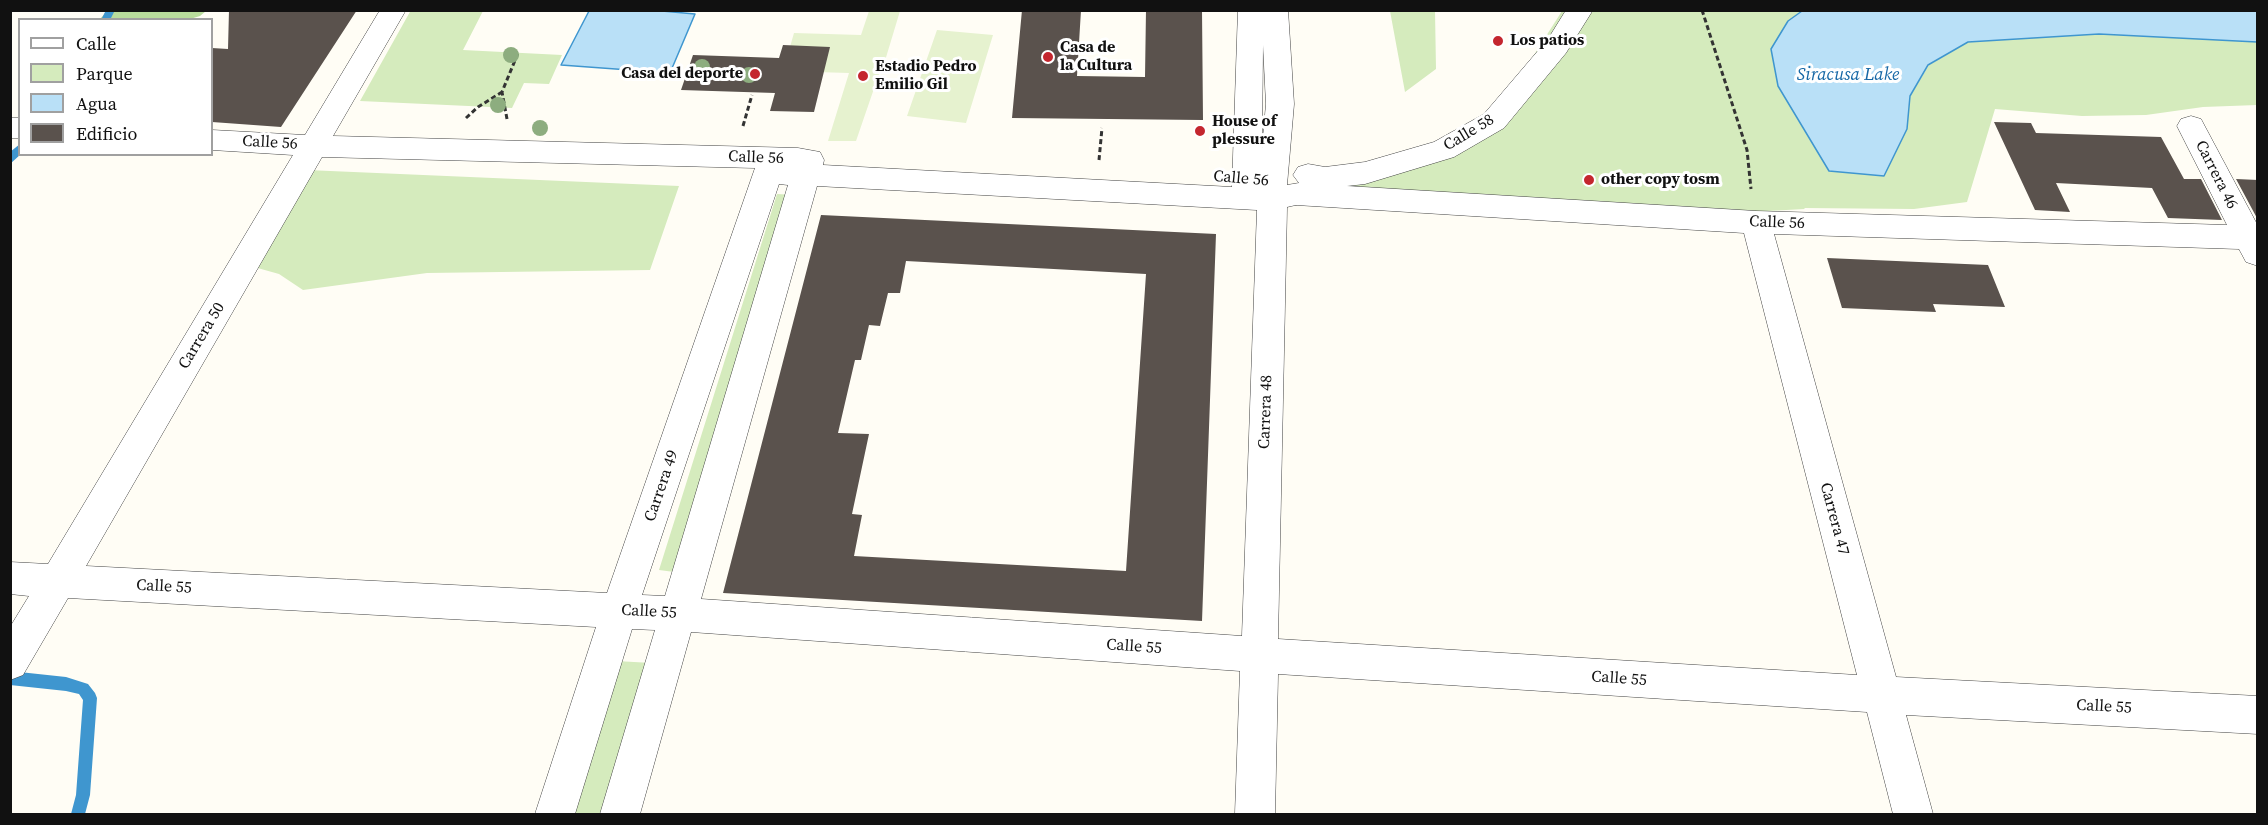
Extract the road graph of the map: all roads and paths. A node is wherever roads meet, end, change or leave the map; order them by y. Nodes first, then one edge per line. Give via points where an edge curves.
1 (393, 10) edge
2 (1251, 10) edge
3 (1275, 10) edge
4 (1556, 10) edge
5 (1580, 10) edge
6 (1702, 10) edge
7 (518, 53) dead end
8 (502, 92) junction
9 (752, 95) dead end
10 (464, 120) dead end
11 (508, 121) dead end
12 (2191, 126) dead end
13 (1102, 128) dead end
14 (740, 135) dead end
15 (213, 140) edge
16 (315, 146) junction
17 (1099, 160) dead end
18 (771, 166) junction
19 (809, 166) junction
20 (1269, 182) junction
21 (1755, 222) junction
22 (2254, 244) edge
23 (10, 578) edge
24 (56, 581) junction
25 (619, 611) junction
26 (677, 614) junction
27 (1259, 656) junction
28 (10, 662) edge
29 (1881, 695) junction
30 (2258, 715) edge
31 (555, 814) edge
32 (620, 814) edge
33 (1256, 814) edge
34 (1912, 814) edge

1 - 16 street, Carrera 50
2 - 20 street, Carrera 48
3 - 20 street, Carrera 48 via 1280,104
4 - 20 street, Calle 58 via 1482,106 1430,137 1370,155 1325,162
5 - 20 street, Calle 58 via 1557,46 1494,121 1444,150 1365,173
6 - 21 path via 1747,150
7 - 8 path
8 - 10 path
8 - 11 path
9 - 14 path
12 - 22 street, Carrera 46
13 - 17 path
15 - 16 street, Calle 56
16 - 18 street, Calle 56
16 - 24 street, Carrera 50
18 - 19 street, Calle 56
18 - 25 street, Carrera 49
19 - 20 street, Calle 56
19 - 26 street
20 - 21 street, Calle 56
20 - 27 street, Carrera 48
21 - 22 street, Calle 56
21 - 29 street, Carrera 47
23 - 24 street, Calle 55
24 - 25 street, Calle 55
24 - 28 street, Carrera 50
25 - 26 street, Calle 55
25 - 31 street, Carrera 49
26 - 27 street, Calle 55
26 - 32 street
27 - 29 street, Calle 55
27 - 33 street, Carrera 48
29 - 30 street, Calle 55
29 - 34 street, Carrera 47

